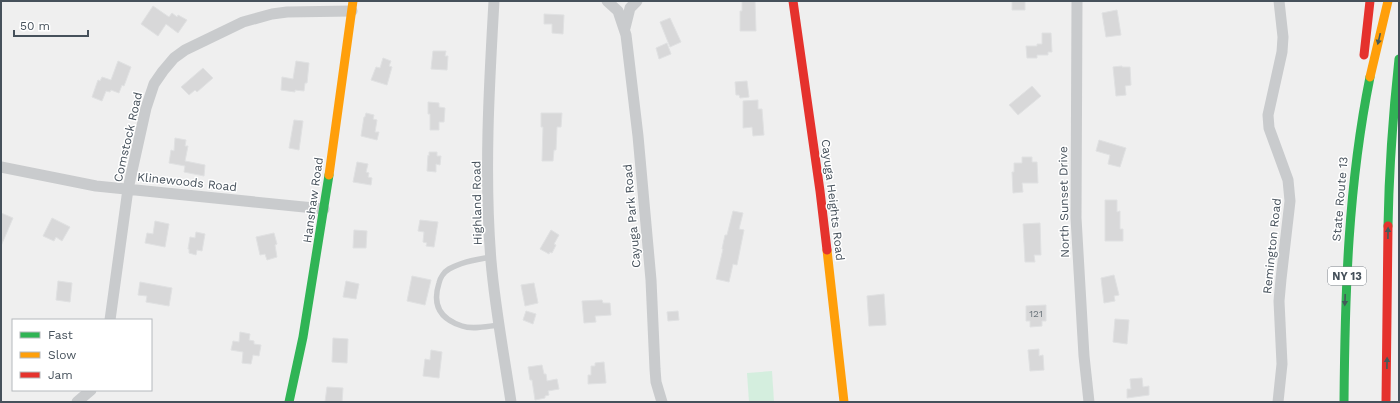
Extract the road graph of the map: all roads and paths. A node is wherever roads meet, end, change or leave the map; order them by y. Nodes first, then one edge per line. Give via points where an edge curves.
1 (494, 1) edge
2 (607, 1) edge
3 (637, 1) edge
4 (793, 1) edge
5 (1076, 1) edge
6 (1279, 1) edge
7 (1370, 1) edge
8 (1388, 1) edge
9 (352, 6) edge
10 (625, 28) junction
11 (1399, 59) edge
12 (1357, 150) junction
13 (1, 167) edge
14 (128, 189) junction
15 (324, 209) junction
16 (491, 257) junction
17 (110, 319) edge
18 (499, 325) junction
19 (90, 391) edge
20 (77, 402) edge
21 (289, 402) edge
22 (511, 402) edge
23 (662, 402) edge
24 (844, 402) edge
25 (1089, 402) edge
26 (1278, 402) edge
27 (1344, 402) edge
28 (1386, 402) edge

1 - 16 street, Highland Road via 489,102 488,190
2 - 10 street, Cayuga Park Road via 618,11
3 - 10 street, Cayuga Park Road via 630,8
4 - 24 main road, Cayuga Heights Road via 823,214
5 - 25 street, North Sunset Drive via 1076,218
6 - 26 street, Remington Road via 1282,52 1268,115 1269,128 1288,180 1290,201 1280,279 1282,364
7 - 12 main road via 1358,100
8 -> 12 main road, State Route 13 / NY 13
9 - 14 street, Comstock Road via 272,14 243,22 185,50 174,58 154,84
9 - 15 main road, Hanshaw Road
10 - 23 street, Cayuga Park Road via 651,280 656,382
28 -> 11 main road via 1389,188
12 -> 27 main road, State Route 13 / NY 13 via 1347,258
13 - 14 street, Klinewoods Road via 96,186
14 - 15 street, Klinewoods Road
14 - 17 street, Comstock Road
15 - 21 main road, Hanshaw Road
16 - 18 street, Highland Road
16 - 18 lane via 448,269 440,278 436,301 444,317 463,327
18 - 22 street, Highland Road
19 - 20 street

